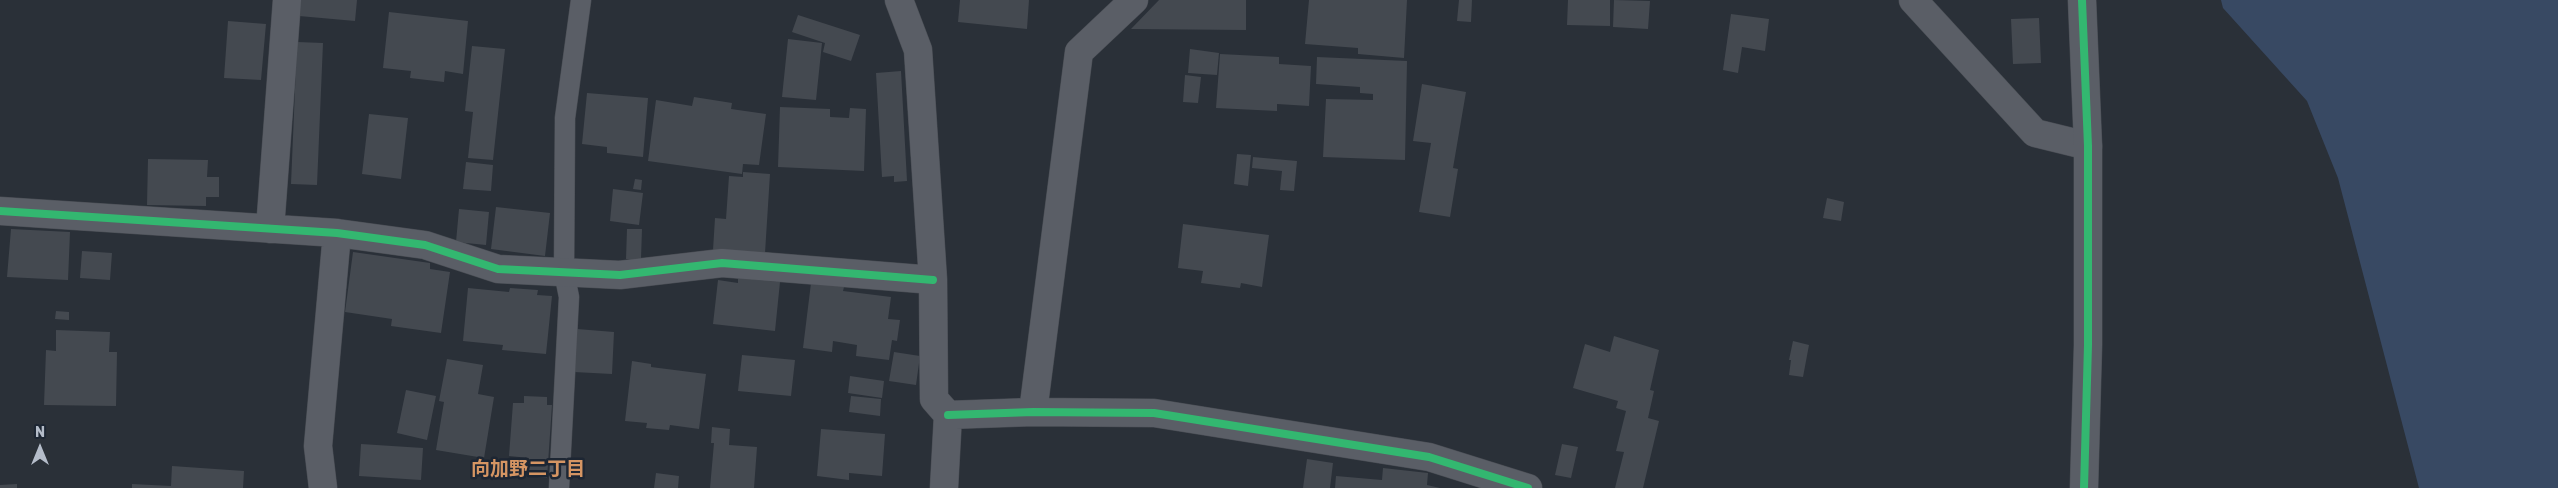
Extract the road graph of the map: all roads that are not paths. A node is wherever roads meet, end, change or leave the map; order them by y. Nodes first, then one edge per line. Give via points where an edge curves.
1 (287, 0) edge
2 (581, 0) edge
3 (899, 0) edge
4 (1134, 0) edge
5 (1913, 0) edge
6 (2082, 0) edge
7 (2088, 146) junction
8 (0, 212) edge
9 (270, 229) junction
10 (337, 233) junction
11 (564, 272) junction
12 (933, 280) junction
13 (1033, 412) junction
14 (948, 415) junction
15 (323, 488) edge
16 (559, 488) edge
17 (944, 488) edge
18 (1528, 488) edge
19 (2084, 488) edge

1 - 9 street
2 - 11 lane via 565,118
3 - 12 street via 918,50
4 - 13 street via 1079,52
5 - 7 street via 2035,133
6 - 7 street
7 - 19 street
8 - 9 street
9 - 10 street
10 - 11 street via 425,245 498,269
10 - 15 street via 318,446
11 - 12 street via 620,275 722,263
11 - 16 lane via 570,297
12 - 14 street via 934,399
13 - 14 street
13 - 18 street via 1154,413 1429,457
14 - 17 street

